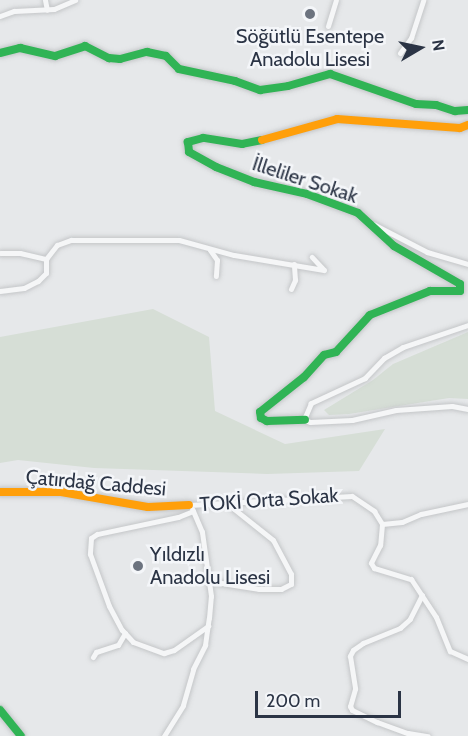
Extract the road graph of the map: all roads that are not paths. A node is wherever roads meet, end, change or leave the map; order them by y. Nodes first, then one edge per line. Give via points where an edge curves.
1 (45, 0) edge
2 (75, 0) edge
3 (336, 0) edge
4 (423, 0) edge
5 (47, 10) junction
6 (0, 16) edge
7 (328, 26) dead end
8 (0, 53) edge
9 (400, 53) dead end
10 (468, 110) edge
11 (468, 125) edge
12 (368, 222) junction
13 (209, 249) junction
14 (0, 253) edge
15 (312, 257) dead end
16 (46, 259) junction
17 (294, 264) junction
18 (468, 264) edge
19 (216, 276) dead end
20 (291, 289) dead end
21 (0, 291) edge
22 (468, 326) edge
23 (468, 409) edge
24 (305, 420) junction
25 (0, 492) edge
26 (468, 504) edge
27 (229, 505) junction
28 (191, 508) junction
29 (382, 524) junction
30 (209, 581) junction
31 (422, 595) junction
32 (208, 626) junction
33 (125, 633) junction
34 (93, 657) dead end
35 (468, 659) edge
36 (0, 710) edge
37 (401, 733) edge
38 (21, 736) edge
39 (164, 736) edge
40 (428, 736) edge

1 - 5 street
2 - 5 street
3 - 7 street
4 - 9 street via 411,38
5 - 6 street via 14,10
8 - 10 street via 20,48 55,56 85,46 120,59 147,52 166,56 179,69 260,90 330,74 417,104
11 - 12 street, İlleliler Sokak via 459,128 337,119 255,142 203,138 188,142 189,152 216,167 254,182 327,200 358,213
12 - 18 street via 427,252
12 - 24 street, İlleliler Sokak via 394,246 462,288 429,291 370,315 336,352 324,355 304,377 260,412 267,421
13 - 16 street via 179,240 71,240 57,245
13 - 17 street
13 - 19 street via 217,260
14 - 16 street
15 - 17 street via 324,270
16 - 21 street via 46,273 38,281 24,288
17 - 20 street
22 - 24 street via 403,347 384,358 365,378 311,403
23 - 24 street via 396,410 352,420
25 - 28 street, Çatırdağ Caddesi via 61,492 148,507
26 - 29 street
27 - 28 street, TOKİ Orta Sokak
27 - 29 street, TOKİ Orta Sokak via 344,495 374,511
27 - 30 street via 273,540 291,574 291,584 281,589 259,589
28 - 30 street, TOKİ Orta Sokak via 202,532
28 - 33 street via 178,517 91,538 90,554 102,591
29 - 31 street via 380,545 371,563 374,568 411,579
30 - 32 street, TOKİ Orta Sokak
31 - 35 street via 450,651
31 - 37 street via 405,624 357,646 350,656 355,676 352,710
32 - 33 street via 164,653 133,642
32 - 39 street, TOKİ Orta Sokak via 183,705
33 - 34 street via 118,645 96,652
36 - 38 street
37 - 40 street

